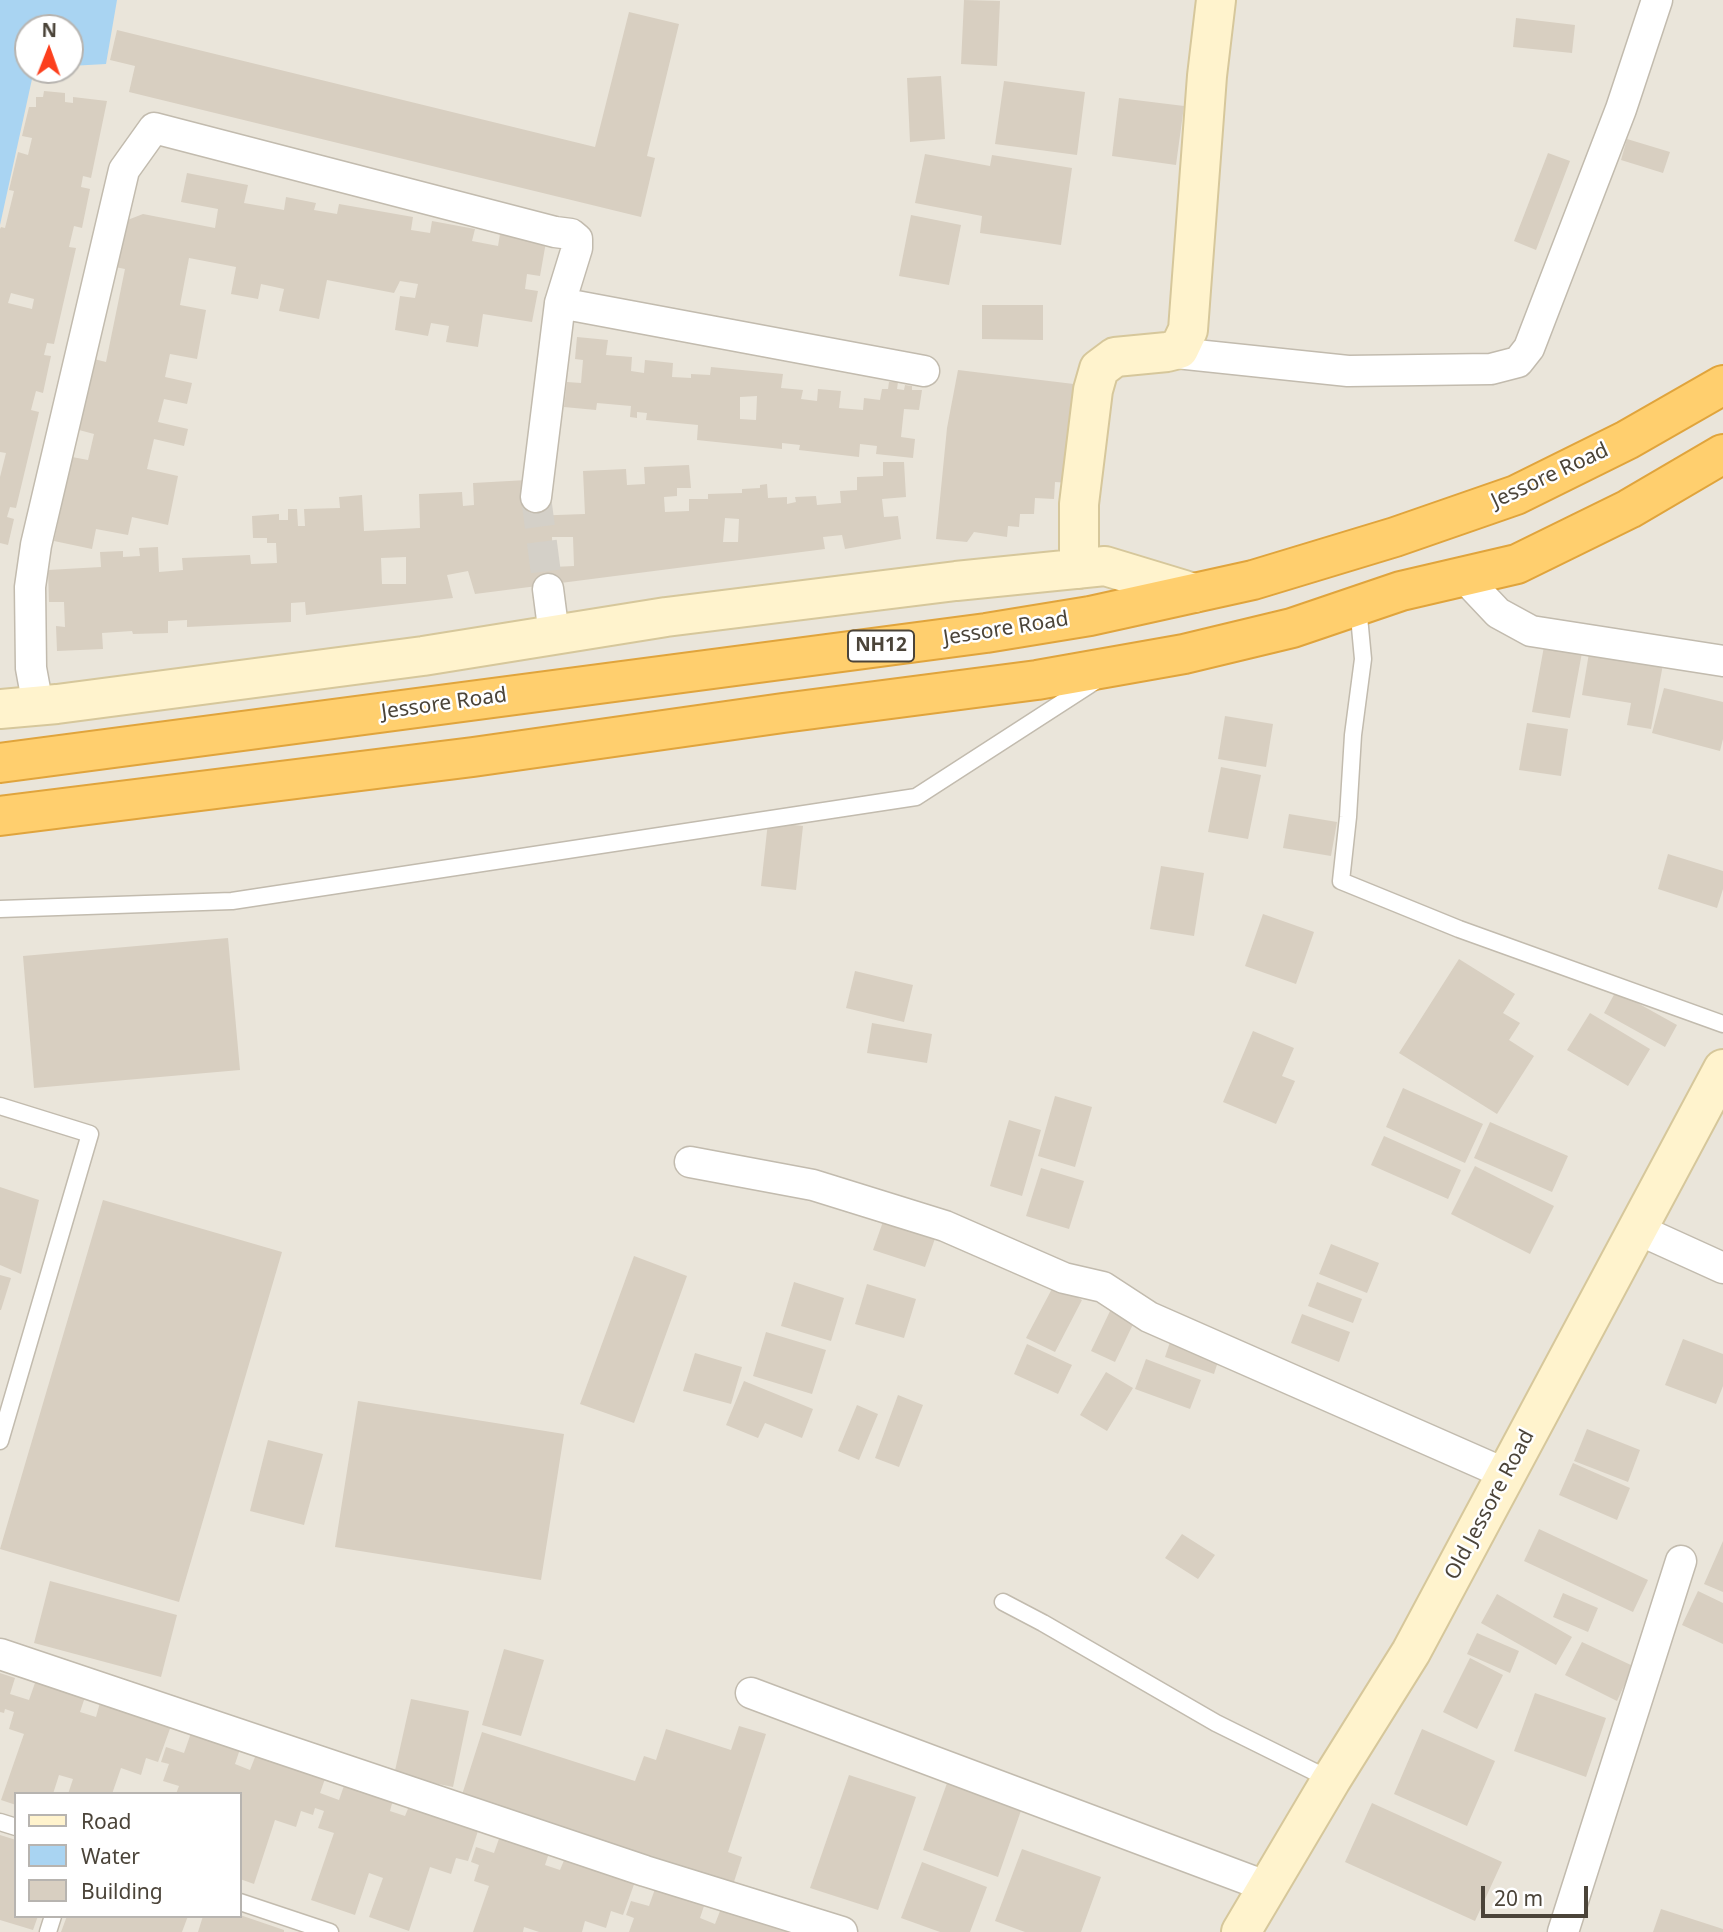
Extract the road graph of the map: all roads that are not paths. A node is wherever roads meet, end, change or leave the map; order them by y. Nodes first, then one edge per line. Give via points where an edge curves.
1 (1216, 0) edge
2 (1657, 0) edge
3 (560, 303) junction
4 (1167, 352) junction
5 (924, 372) dead end
6 (1723, 385) edge
7 (1723, 454) edge
8 (536, 497) tunnel mouth
9 (1079, 569) junction
10 (1464, 577) junction
11 (548, 589) tunnel mouth
12 (1194, 593) junction
13 (1358, 606) junction
14 (554, 635) junction
15 (1723, 661) edge
16 (1120, 666) junction
17 (38, 706) junction
18 (0, 709) edge
19 (0, 763) edge
20 (0, 816) edge
21 (0, 909) edge
22 (1723, 1024) edge
23 (1723, 1069) edge
24 (0, 1106) edge
25 (690, 1162) dead end
26 (1637, 1229) junction
27 (1723, 1268) edge
28 (0, 1441) edge
29 (1506, 1475) junction
30 (1681, 1561) dead end
31 (1003, 1602) dead end
32 (0, 1654) edge
33 (751, 1693) dead end
34 (1331, 1780) junction
35 (1268, 1887) junction
36 (242, 1903) edge
37 (330, 1932) edge
38 (842, 1932) edge
39 (1241, 1932) edge
40 (1563, 1932) edge

1 - 4 street via 1188,330 1179,349
2 - 4 street via 1583,209 1529,348 1518,362 1491,369 1349,370
3 - 5 street
3 - 8 street
3 - 17 street via 577,248 577,239 571,234 154,128 124,170 36,545 30,587 31,668
4 - 9 street via 1115,357 1099,369 1079,504
6 - 12 highway, Jessore Road / NH12 via 1627,440 1516,495 1382,541
7 - 10 highway via 1629,509 1517,564
9 - 12 street via 1105,566
9 - 14 street via 693,613
10 - 13 highway
10 - 15 street via 1498,614 1531,631
11 - 14 street
12 - 19 highway, Jessore Road / NH12 via 986,633
13 - 16 highway via 1292,628
13 - 22 lane via 1363,659 1341,881 1458,929
14 - 17 street
16 - 20 highway via 460,759
16 - 21 lane via 916,797 232,901
17 - 18 street
23 - 26 street, Old Jessore Road
24 - 28 lane via 90,1135
25 - 29 street via 813,1185 945,1226 1064,1278 1103,1287 1149,1317
26 - 27 street
26 - 29 street, Old Jessore Road
29 - 34 street, Old Jessore Road via 1411,1653
30 - 40 street
31 - 34 lane via 1216,1723
32 - 38 street via 645,1871
33 - 35 street
34 - 35 street, Old Jessore Road
35 - 39 street, Old Jessore Road
36 - 37 lane

